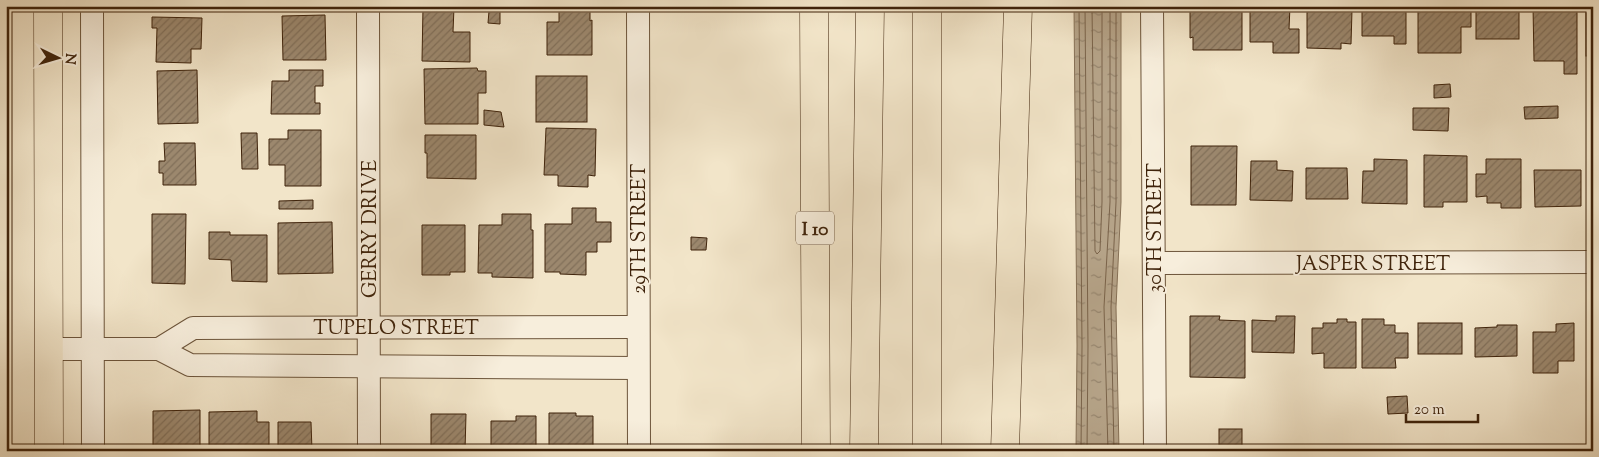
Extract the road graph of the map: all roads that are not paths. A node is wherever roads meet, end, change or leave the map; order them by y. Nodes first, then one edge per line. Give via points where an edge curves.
1 (30, 6) edge
2 (48, 6) edge
3 (92, 6) edge
4 (368, 6) edge
5 (638, 6) edge
6 (814, 6) edge
7 (870, 6) edge
8 (927, 6) edge
9 (1018, 6) edge
10 (1152, 6) edge
11 (48, 194) junction
12 (1593, 262) edge
13 (1154, 263) junction
14 (369, 326) junction
15 (638, 327) junction
16 (49, 349) junction
17 (93, 349) junction
18 (159, 349) junction
19 (369, 367) junction
20 (638, 368) junction
21 (49, 451) edge
22 (93, 451) edge
23 (369, 451) edge
24 (639, 451) edge
25 (816, 451) edge
26 (864, 451) edge
27 (927, 451) edge
28 (1005, 451) edge
29 (1155, 451) edge

1 - 11 main road
2 - 11 main road
3 - 17 street
4 - 14 street, GERRY DRIVE
5 - 15 street, 29TH STREET
6 - 25 main road, I 10
7 - 26 main road
8 - 27 main road
9 - 28 main road
10 - 13 street, 30TH STREET
11 - 16 main road
12 - 13 street, JASPER STREET
13 - 29 street, 30TH STREET
14 - 15 street, TUPELO STREET
14 - 18 street, TUPELO STREET via 193,328
14 - 19 street, GERRY DRIVE
15 - 20 street, 29TH STREET
16 - 17 street, TUPELO STREET
16 - 21 main road
17 - 18 street, TUPELO STREET
17 - 22 street
18 - 19 street, TUPELO STREET via 190,365
19 - 20 street, TUPELO STREET
19 - 23 street, GERRY DRIVE
20 - 24 street, 29TH STREET

